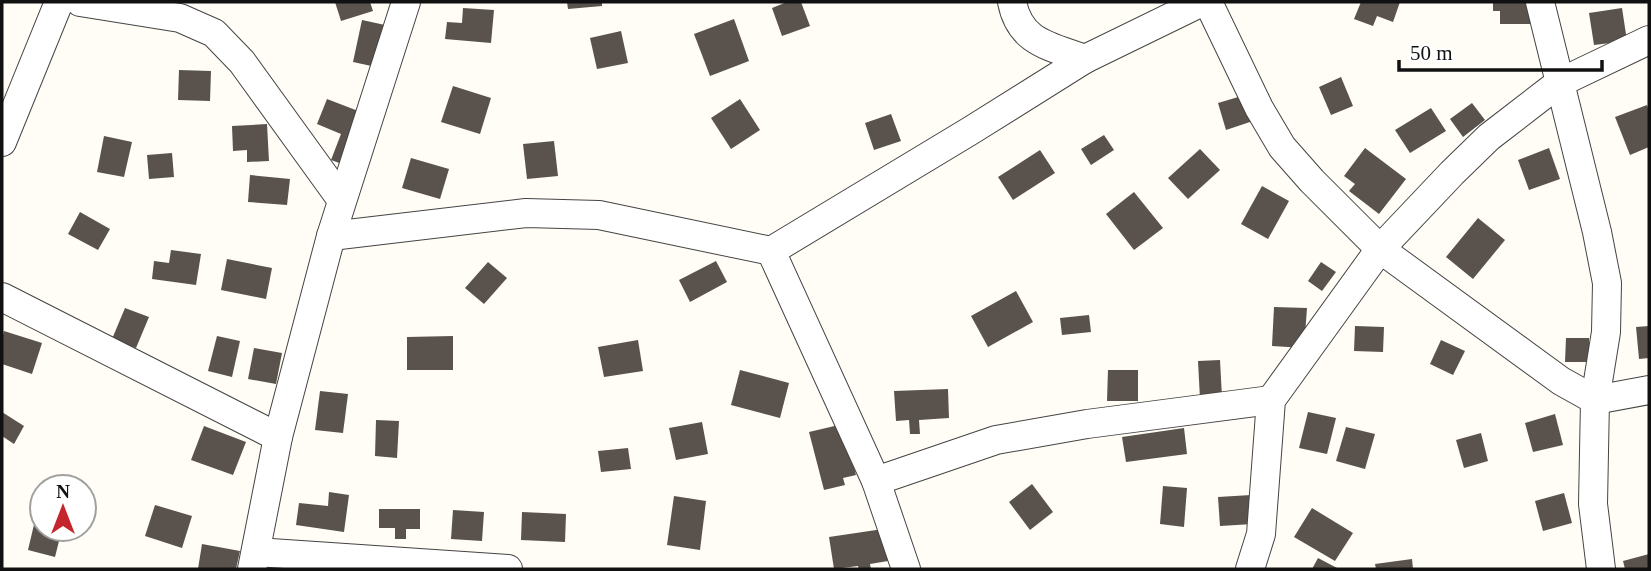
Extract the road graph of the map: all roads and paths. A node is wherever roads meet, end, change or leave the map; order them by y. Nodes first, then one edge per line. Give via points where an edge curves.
1 (59, 2) edge
2 (80, 2) edge
3 (407, 2) edge
4 (1012, 2) edge
5 (1202, 2) edge
6 (1208, 2) edge
7 (1540, 2) edge
8 (1649, 40) edge
9 (1085, 59) junction
10 (1559, 83) junction
11 (2, 142) edge
12 (341, 199) junction
13 (331, 236) junction
14 (1381, 249) junction
15 (771, 251) junction
16 (2, 297) edge
17 (1649, 390) edge
18 (1271, 400) junction
19 (1595, 400) junction
20 (278, 437) junction
21 (876, 481) junction
22 (254, 561) edge
23 (508, 569) edge
24 (906, 569) edge
25 (1250, 569) edge
26 (1601, 569) edge

1 - 11 street
2 - 12 street via 180,18 214,33 242,62
3 - 12 street
4 - 9 street via 1020,28 1040,42
5 - 9 street
6 - 14 street via 1282,147
7 - 10 street
8 - 10 street
9 - 15 street
10 - 14 street via 1489,137
10 - 19 street via 1607,283 1606,332
12 - 13 street
13 - 15 street via 526,213 599,215
13 - 20 street
14 - 18 street
14 - 19 street via 1561,381
15 - 21 street
16 - 20 street
17 - 19 street
18 - 21 street via 996,440
18 - 25 street via 1261,534
19 - 26 street via 1593,504
20 - 22 street
21 - 24 street
22 - 23 street

